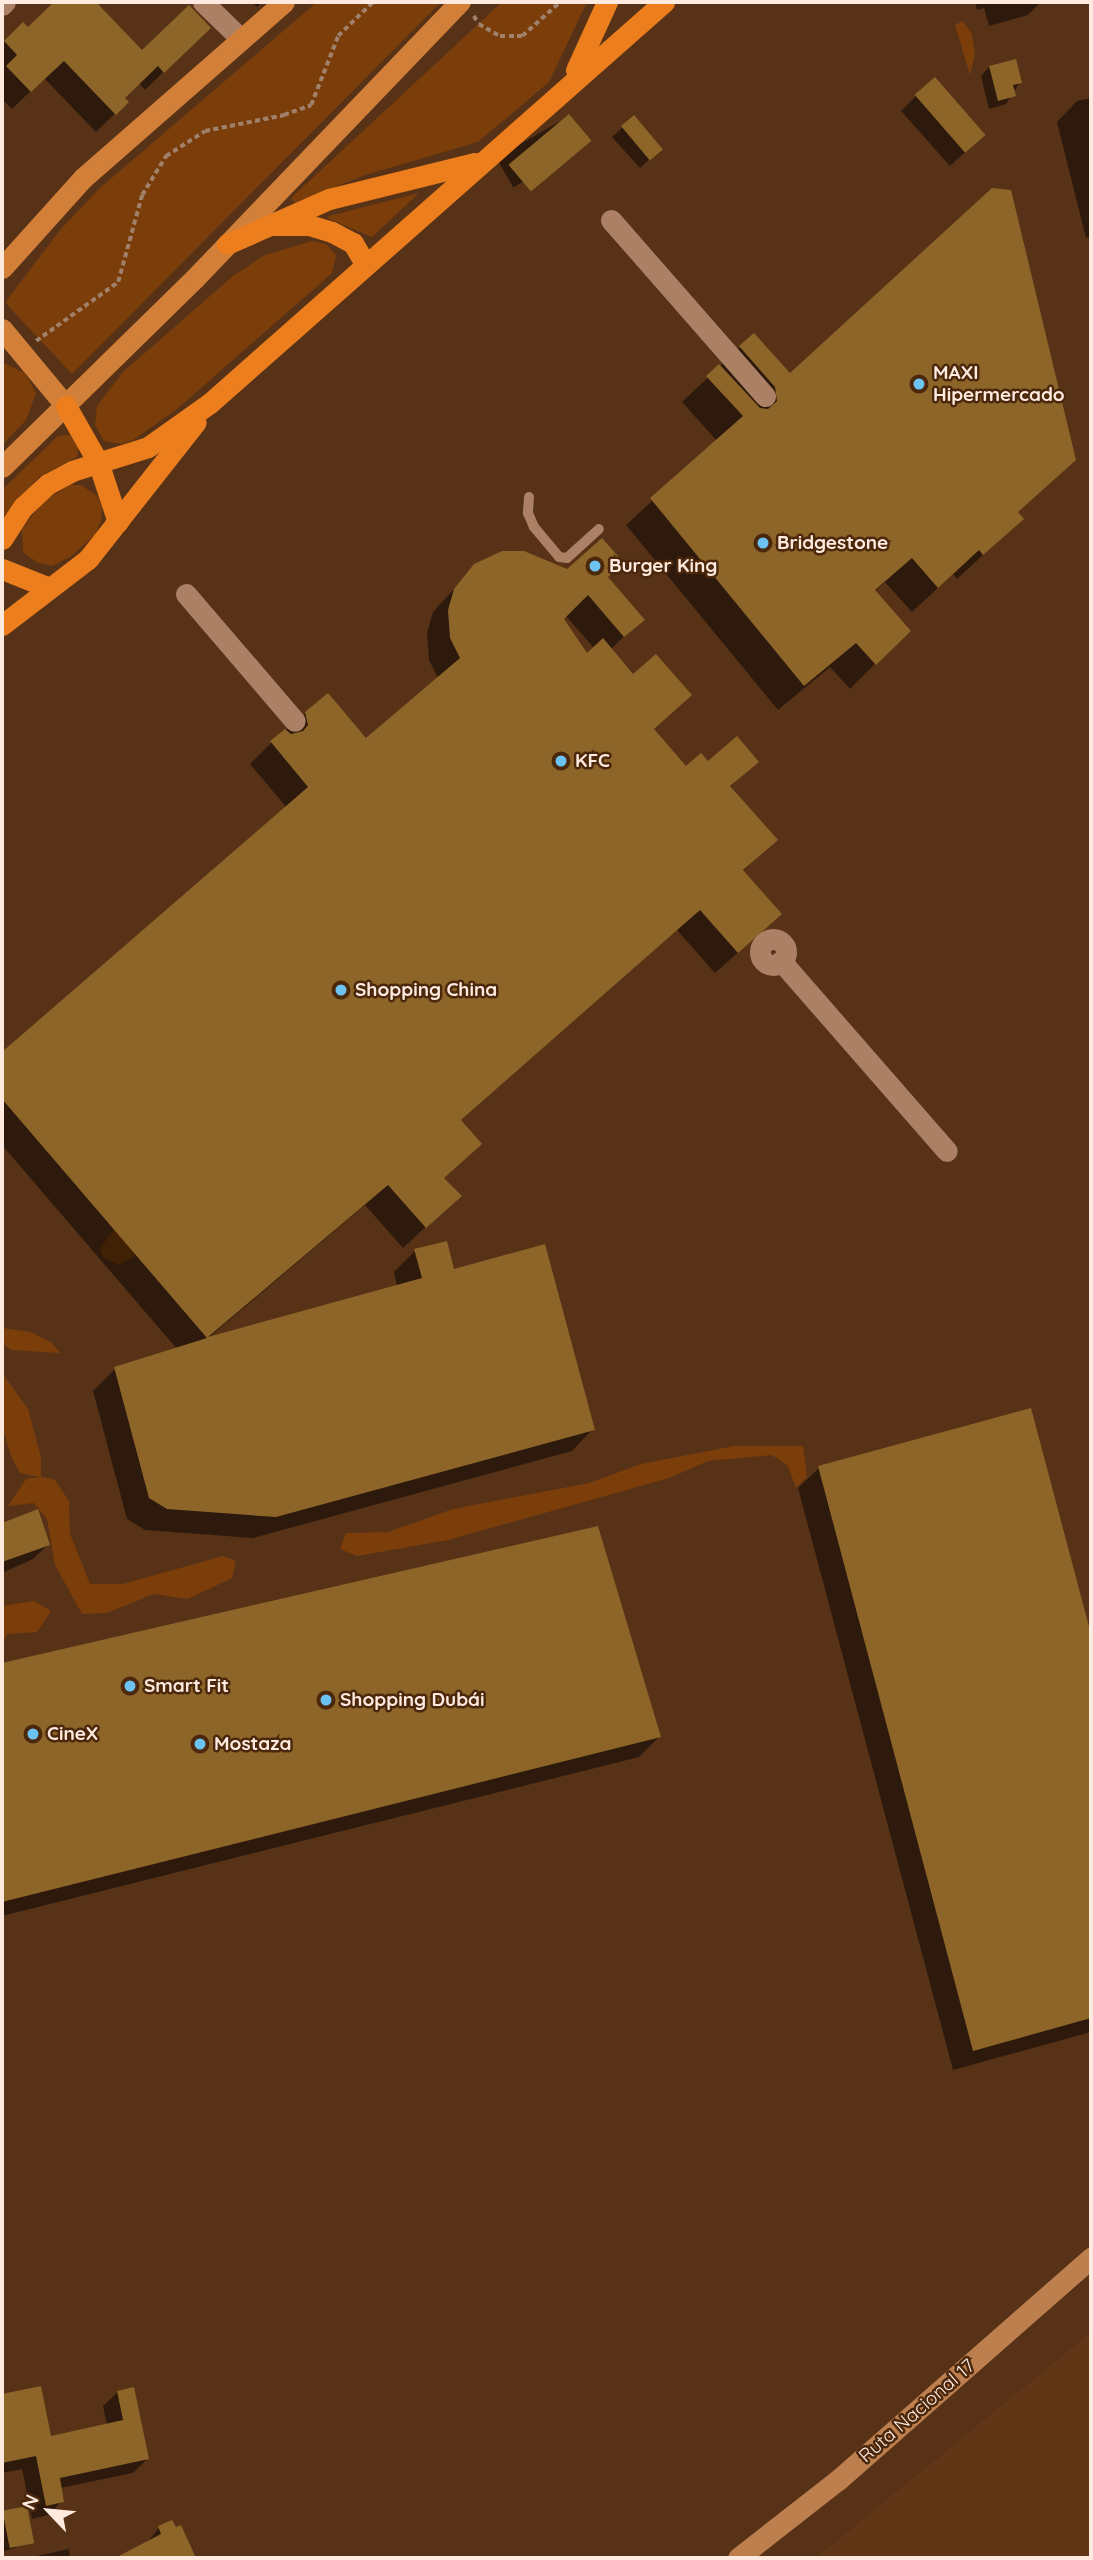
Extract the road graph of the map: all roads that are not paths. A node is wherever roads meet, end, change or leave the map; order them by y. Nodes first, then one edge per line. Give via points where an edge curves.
1 (203, 2) edge
2 (284, 2) edge
3 (607, 2) edge
4 (664, 2) edge
5 (466, 7) edge
6 (240, 38) junction
7 (568, 84) junction
8 (477, 163) junction
9 (611, 220) dead end
10 (262, 226) junction
11 (227, 244) junction
12 (365, 264) junction
13 (2, 268) edge
14 (10, 341) edge
15 (765, 396) dead end
16 (210, 403) junction
17 (66, 406) junction
18 (98, 462) junction
19 (2, 467) edge
20 (529, 497) dead end
21 (118, 522) junction
22 (599, 529) dead end
23 (2, 539) edge
24 (2, 569) edge
25 (47, 587) junction
26 (186, 594) dead end
27 (2, 625) edge
28 (295, 720) dead end
29 (762, 938) dead end
30 (947, 1151) dead end
31 (1091, 2258) edge
32 (738, 2558) edge

1 - 6 street
2 - 6 main road
3 - 7 highway
4 - 7 highway
5 - 11 main road
6 - 13 main road via 83,178
7 - 8 highway
8 - 10 highway via 364,188
8 - 12 highway
9 - 15 street
10 - 11 highway
10 - 12 highway via 309,225 332,232 353,243
11 - 17 main road
12 - 16 highway
14 - 17 main road
16 - 18 highway via 148,447
16 - 21 highway
17 - 18 highway
17 - 19 main road
18 - 21 highway
18 - 23 highway via 48,484 23,507
20 - 22 lane via 528,513 534,527 559,556 567,558
21 - 25 highway via 89,559
24 - 25 highway
25 - 27 highway
26 - 28 street
29 - 30 street via 762,958 769,964 781,961
31 - 32 street, Ruta Nacional 17 via 838,2480

